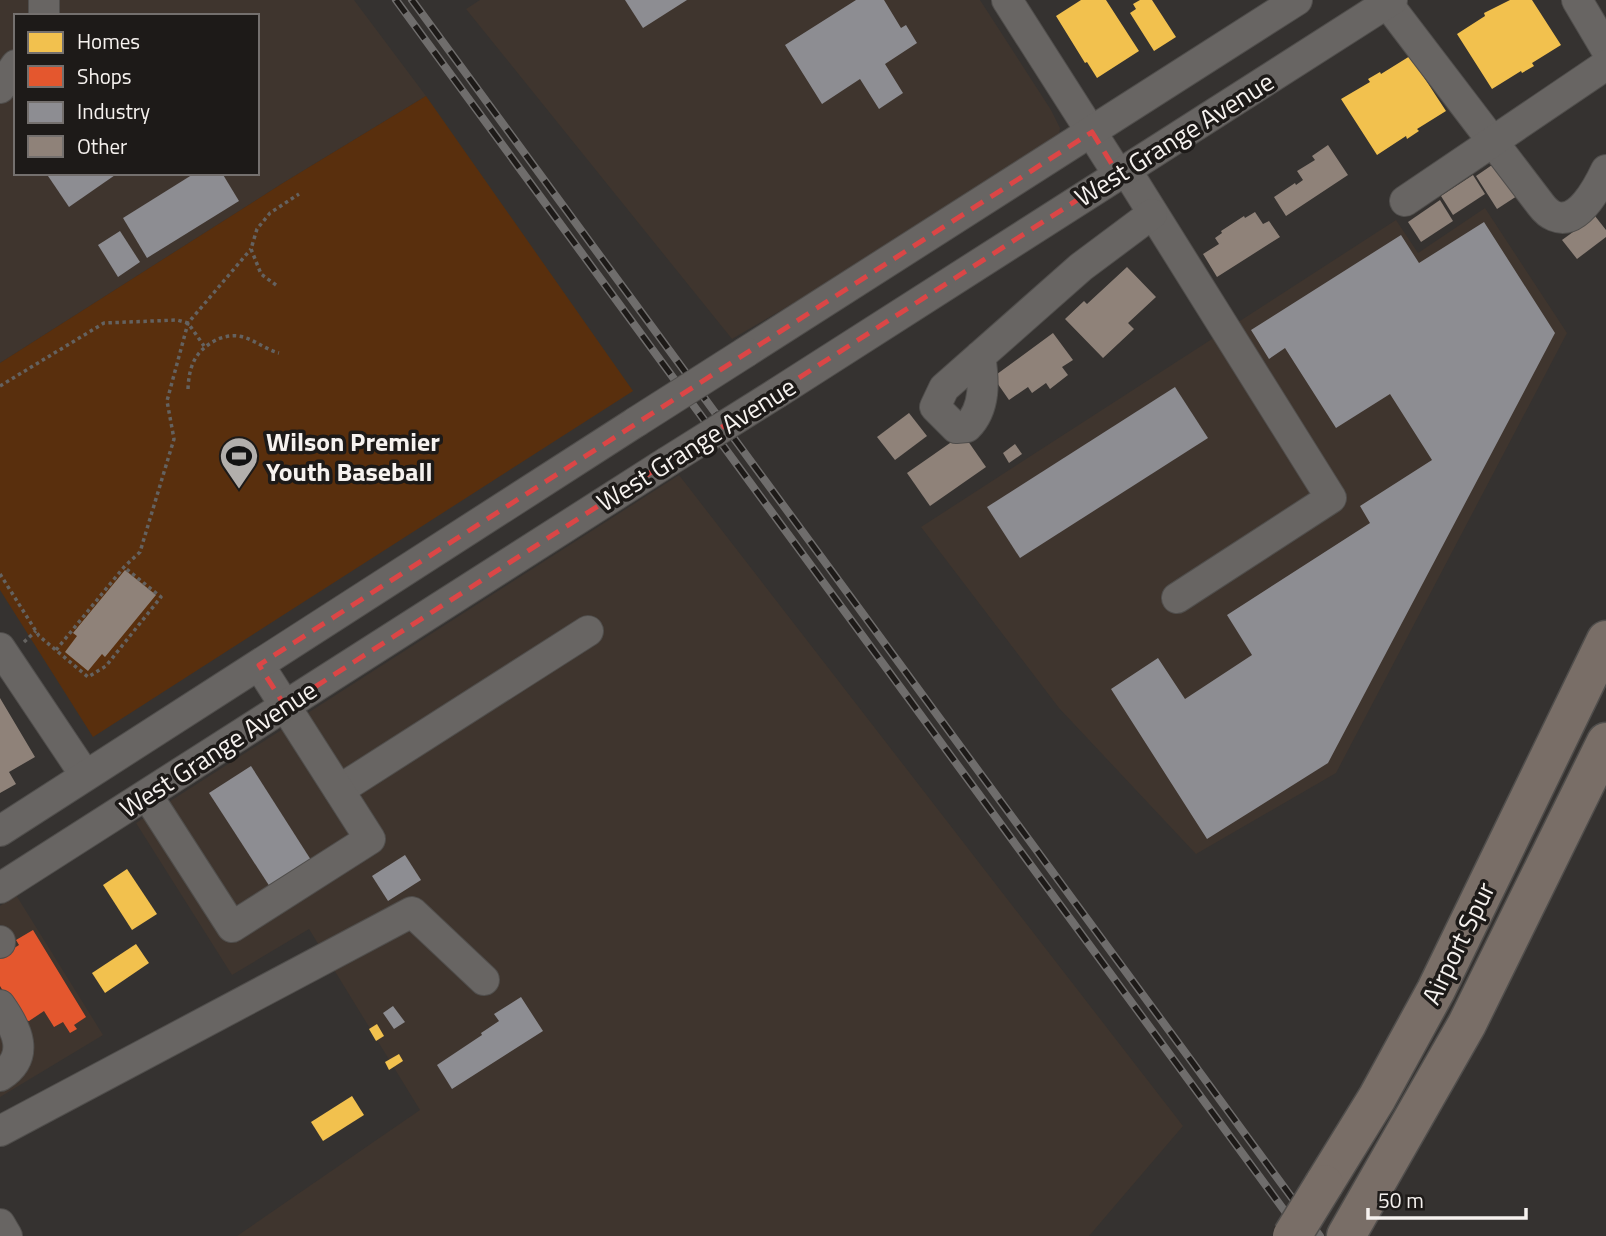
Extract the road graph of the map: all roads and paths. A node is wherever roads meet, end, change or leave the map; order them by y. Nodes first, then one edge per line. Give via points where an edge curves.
1 (1007, 0) edge
2 (1297, 0) edge
3 (1577, 0) edge
4 (1390, 1) edge
5 (1606, 49) edge
6 (1606, 65) edge
7 (14, 68) edge
8 (0, 88) edge
9 (1092, 132) junction
10 (1492, 141) junction
11 (1606, 170) edge
12 (1122, 172) junction
13 (299, 194) dead end
14 (1405, 201) dead end
15 (1153, 214) junction
16 (251, 249) junction
17 (276, 285) dead end
18 (188, 323) junction
19 (204, 346) junction
20 (279, 353) dead end
21 (980, 356) dead end
22 (0, 386) edge
23 (188, 389) dead end
24 (124, 567) junction
25 (0, 574) edge
26 (1177, 598) dead end
27 (588, 631) dead end
28 (1606, 640) edge
29 (0, 648) edge
30 (56, 650) junction
31 (259, 664) junction
32 (285, 706) junction
33 (1606, 742) edge
34 (85, 775) junction
35 (339, 790) junction
36 (147, 795) junction
37 (0, 831) edge
38 (5, 874) edge
39 (484, 980) dead end
40 (0, 1005) edge
41 (0, 1076) edge
42 (0, 1131) edge
43 (0, 1224) edge
44 (1350, 1230) edge
45 (7, 1236) edge
46 (1292, 1236) edge

1 - 9 street
2 - 9 street, West Grange Avenue
3 - 5 street
4 - 10 street
4 - 12 street, West Grange Avenue
6 - 10 street
7 - 8 street
9 - 12 street
9 - 31 street, West Grange Avenue, bridge
10 - 11 street via 1553,216 1564,218 1581,209
10 - 14 street
12 - 15 street
12 - 32 street, West Grange Avenue, bridge
13 - 16 path via 270,213 257,229
15 - 21 street via 1081,267
15 - 26 street via 1331,498
16 - 17 path via 261,274
16 - 18 path
18 - 19 path
18 - 22 path via 104,323
18 - 24 path via 167,401 174,439 140,552
19 - 20 path via 236,335
19 - 23 path via 195,356
24 - 30 path
24 - 30 path via 161,597 106,666 88,677
25 - 30 path via 38,636
27 - 35 street
28 - 46 highway, Airport Spur, bridge via 1423,1014
29 - 34 street
31 - 32 street
31 - 34 street, West Grange Avenue
32 - 35 street
32 - 36 street, West Grange Avenue
33 - 44 highway, Airport Spur via 1467,1024
34 - 37 street, West Grange Avenue
35 - 36 street via 370,839 232,927
36 - 38 street, West Grange Avenue
39 - 42 street via 412,912
40 - 41 street via 12,1022 20,1048 11,1069
43 - 45 street

